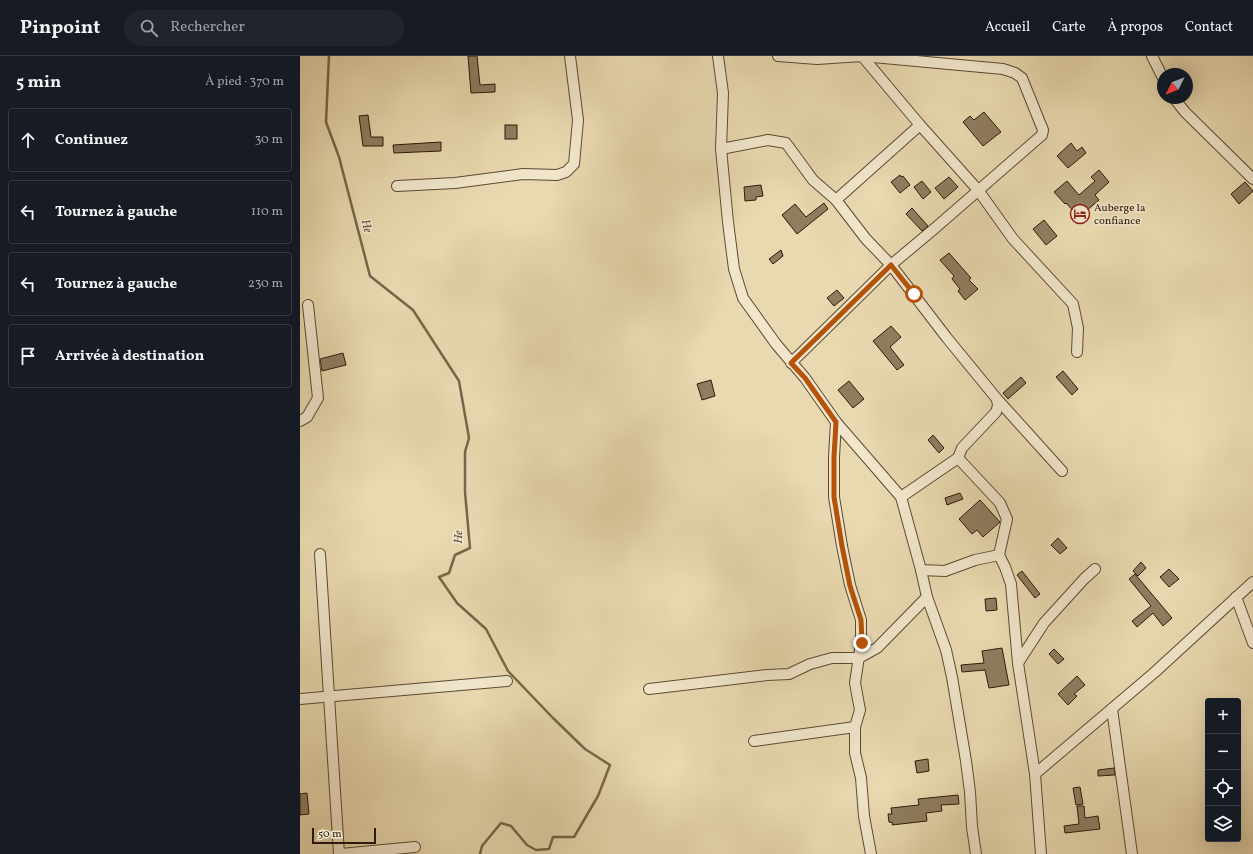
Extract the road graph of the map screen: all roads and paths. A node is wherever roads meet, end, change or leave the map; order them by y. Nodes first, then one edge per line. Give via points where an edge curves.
1 (570, 56) edge
2 (718, 56) edge
3 (778, 56) edge
4 (862, 56) edge
5 (1152, 56) edge
6 (1158, 68) edge
7 (1179, 104) edge
8 (920, 125) junction
9 (721, 149) junction
10 (1253, 179) edge
11 (397, 186) dead end
12 (978, 190) junction
13 (836, 200) junction
14 (891, 265) junction
15 (308, 305) dead end
16 (1077, 352) dead end
17 (791, 363) junction
18 (997, 399) junction
19 (300, 421) edge
20 (836, 422) junction
21 (958, 458) junction
22 (1062, 471) dead end
23 (901, 497) junction
24 (320, 554) dead end
25 (1000, 555) junction
26 (1095, 569) dead end
27 (922, 570) junction
28 (1253, 582) edge
29 (1236, 596) junction
30 (928, 597) junction
31 (1253, 643) edge
32 (859, 658) junction
33 (1018, 663) junction
34 (507, 682) dead end
35 (649, 689) dead end
36 (329, 696) junction
37 (300, 699) edge
38 (1112, 709) junction
39 (855, 726) junction
40 (754, 741) dead end
41 (1035, 774) junction
42 (414, 847) dead end
43 (340, 854) edge
44 (871, 854) edge
45 (976, 854) edge
46 (1041, 854) edge
47 (1132, 854) edge

1 - 11 street via 578,120 574,164 566,172 557,175 522,174 455,183
2 - 9 street via 723,93
3 - 4 street via 817,59
4 - 8 street
4 - 12 street via 1003,69 1022,78 1042,125 1042,135
5 - 6 street
7 - 10 street
8 - 12 street
8 - 13 street
9 - 13 street via 768,140 786,143 813,180
9 - 17 street via 734,269 743,298
12 - 14 street
12 - 16 street via 1013,239 1073,304 1078,328
13 - 14 street via 866,239
14 - 17 street
14 - 18 street
15 - 19 street via 318,398 307,417
17 - 20 street via 805,378
18 - 21 street via 996,412 962,448
18 - 22 street
20 - 23 street
20 - 32 street via 834,497 848,578 861,620 862,643
21 - 23 street
21 - 25 street via 1000,503 1007,519
23 - 27 street
24 - 36 street
25 - 27 street via 975,560 945,571
25 - 33 street via 1011,584
26 - 33 street via 1044,623
27 - 30 street
28 - 29 street
29 - 31 street
29 - 38 street
30 - 32 street via 877,648
30 - 45 street via 952,676 966,761
32 - 35 street via 832,658 810,664 789,674
32 - 39 street via 855,683 860,710
33 - 41 street
34 - 36 street
36 - 37 street
36 - 43 street
38 - 41 street
38 - 47 street
39 - 40 street
39 - 44 street via 855,753 861,778
41 - 46 street
42 - 43 street

